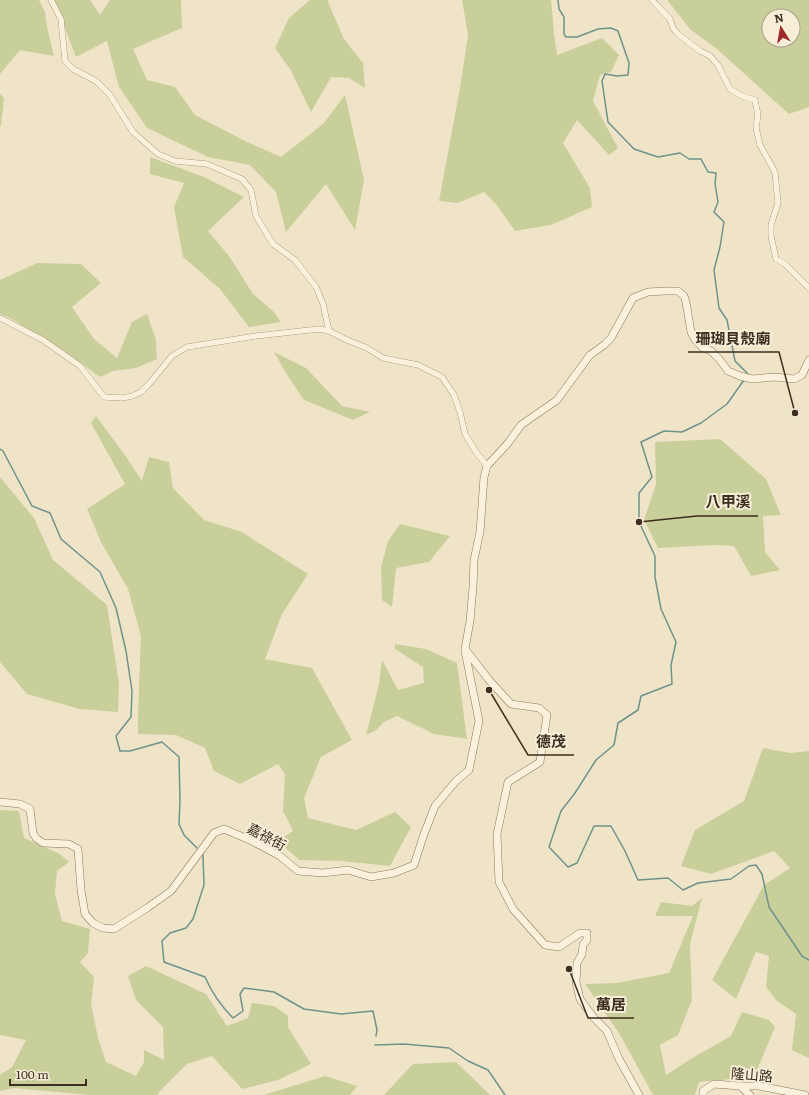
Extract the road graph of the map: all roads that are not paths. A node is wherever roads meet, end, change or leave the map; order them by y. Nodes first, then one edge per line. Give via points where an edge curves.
1 (51, 0) edge
2 (652, 0) edge
3 (809, 288) edge
4 (0, 318) edge
5 (329, 331) junction
6 (809, 360) edge
7 (487, 466) junction
8 (465, 649) junction
9 (0, 802) edge
10 (740, 1086) junction
11 (638, 1095) edge
12 (703, 1095) edge
13 (750, 1095) edge
14 (805, 1095) edge

1 - 5 street via 61,19 65,61 72,69 96,81 110,95 133,132 158,154 176,161 207,164 242,179 251,190 256,216 273,244 295,260 316,287
2 - 3 street via 670,19 678,34 710,56 718,65 730,89 755,100 758,116 756,128 760,145 774,172 778,203 771,225 771,236 776,259 786,264
4 - 5 street via 43,340 80,366 104,397 122,398 141,392 172,356 187,347 272,334 319,329
5 - 7 street via 383,358 418,364 442,377 454,395 465,434
6 - 7 street via 802,375 794,379 746,378 728,371 711,351 696,341 691,332 684,296 678,291 648,292 633,298 611,338 590,355 556,400 521,425
7 - 8 street
8 - 9 street, 嘉祿街 via 479,721 469,770 435,806 414,864 394,873 371,877 348,870 323,873 298,871 280,856 224,829 214,833 171,891 114,929 103,928 93,923 85,914 78,849 69,844 43,843 32,833 30,809 20,804
8 - 11 street via 511,704 539,708 547,715 540,762 508,782 497,834 499,882 513,909 545,945 558,947 580,933 587,933 587,940 577,963 576,982 580,999 607,1031
10 - 12 street, 隆山路 via 714,1084 703,1091
10 - 13 street
10 - 14 street, 隆山路 via 759,1086

